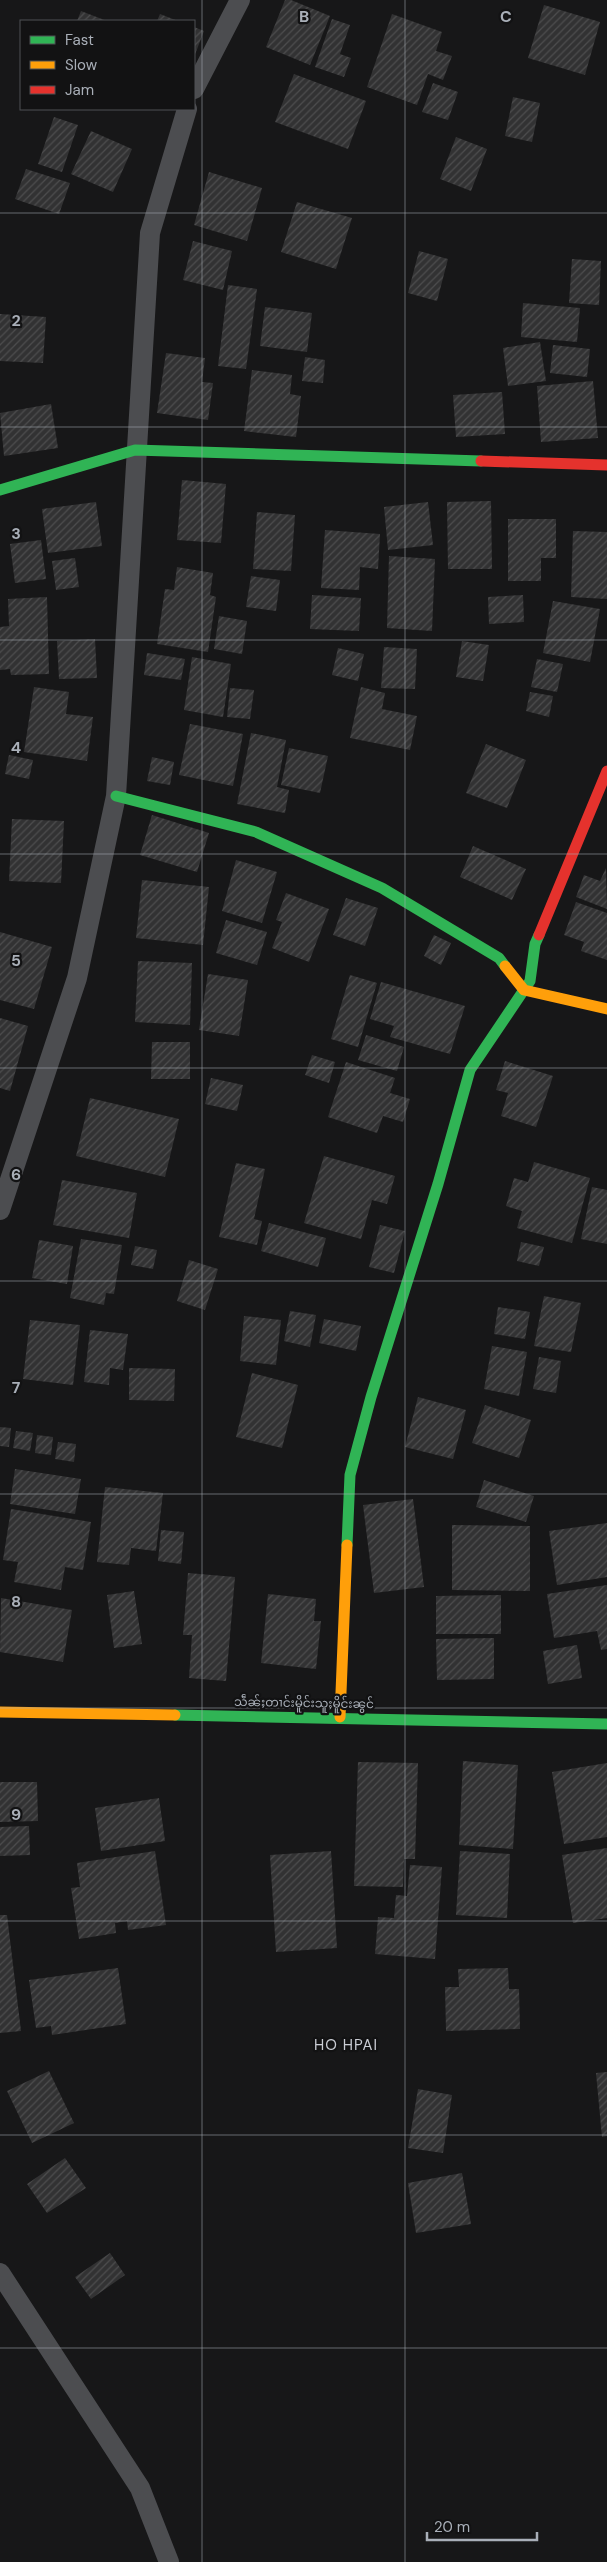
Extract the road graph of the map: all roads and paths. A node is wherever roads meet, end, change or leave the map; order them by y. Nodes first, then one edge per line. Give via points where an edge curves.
1 (240, 0) edge
2 (195, 87) edge
3 (187, 110) edge
4 (135, 450) junction
5 (607, 465) edge
6 (0, 490) edge
7 (607, 771) edge
8 (116, 796) junction
9 (524, 990) junction
10 (607, 1009) edge
11 (0, 1210) edge
12 (0, 1712) edge
13 (340, 1717) junction
14 (607, 1724) edge
15 (0, 2273) edge
16 (169, 2562) edge

1 - 2 lane
3 - 4 lane via 150,233
4 - 5 street
4 - 6 street
4 - 8 lane
7 - 9 street via 535,944 530,981
8 - 9 street via 256,832 382,888 499,958
8 - 11 lane via 77,978
9 - 10 street
9 - 13 street via 470,1070 350,1475
12 - 13 street, သဵၼ်ႈတၢင်းမိူင်းသူႈမိူင်းၼွင်
13 - 14 street, သဵၼ်ႈတၢင်းမိူင်းသူႈမိူင်းၼွင်
15 - 16 lane via 140,2488

